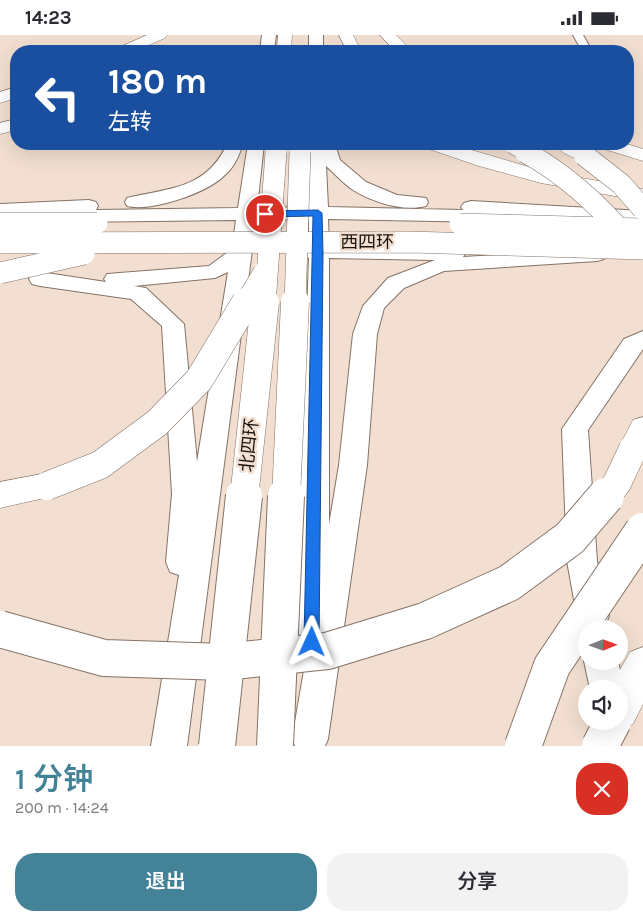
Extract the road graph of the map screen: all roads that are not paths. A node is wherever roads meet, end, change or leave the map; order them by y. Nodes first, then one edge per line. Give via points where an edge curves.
1 (160, 35) edge
2 (386, 35) edge
3 (137, 45) edge
4 (397, 45) edge
5 (232, 150) edge
6 (255, 150) edge
7 (277, 150) edge
8 (300, 150) edge
9 (317, 150) edge
10 (329, 150) edge
11 (451, 150) edge
12 (520, 150) edge
13 (575, 150) edge
14 (627, 150) edge
15 (643, 155) edge
16 (643, 195) edge
17 (643, 209) edge
18 (0, 211) edge
19 (318, 213) junction
20 (247, 214) junction
21 (0, 216) edge
22 (643, 218) edge
23 (0, 223) edge
24 (643, 229) edge
25 (153, 242) junction
26 (0, 243) edge
27 (643, 249) edge
28 (242, 251) junction
29 (0, 253) edge
30 (319, 253) junction
31 (603, 255) junction
32 (643, 256) edge
33 (269, 265) junction
34 (643, 267) edge
35 (0, 273) edge
36 (40, 279) junction
37 (643, 339) edge
38 (643, 428) edge
39 (0, 495) edge
40 (643, 531) edge
41 (593, 620) edge
42 (0, 629) edge
43 (643, 665) edge
44 (628, 693) edge
45 (608, 730) edge
46 (615, 730) edge
47 (310, 743) edge
48 (168, 746) edge
49 (217, 746) edge
50 (275, 746) edge
51 (523, 746) edge
52 (600, 746) edge
53 (618, 746) edge

1 - 3 highway
2 - 4 highway
5 - 18 street via 222,171 199,185 165,198 116,205
6 - 20 street
7 - 33 highway, 北四环, bridge
8 - 50 highway, bridge
9 - 19 street
10 - 22 street via 332,162 360,186 394,200
11 - 16 highway, bridge via 541,177
12 - 34 highway, bridge via 568,179 601,207 627,238
13 - 17 highway, bridge via 621,184
14 - 15 highway
19 - 20 street
19 - 22 street
19 - 30 street
20 - 21 street
20 - 28 street
23 - 24 highway, 西四环, bridge via 412,223
25 - 26 highway, 西四环, bridge
25 - 27 highway, 西四环, bridge via 409,242
25 - 35 highway, bridge
28 - 29 street
28 - 30 street
28 - 36 street via 215,272 145,279
28 - 48 street
30 - 31 street
30 - 47 street
31 - 32 street
31 - 47 street via 440,265 396,283 374,306 365,334 353,465
33 - 39 highway, bridge via 199,380 157,423 100,465 47,487
33 - 49 highway, 北四环, bridge
35 - 36 street
36 - 48 street via 138,293 173,324 186,494
37 - 41 street via 632,345 575,429 582,561
38 - 42 highway, bridge via 617,483 570,538 509,583 425,621 327,651 224,661 104,658
40 - 51 highway, bridge via 552,666
43 - 44 highway
45 - 52 highway, bridge
46 - 53 street

